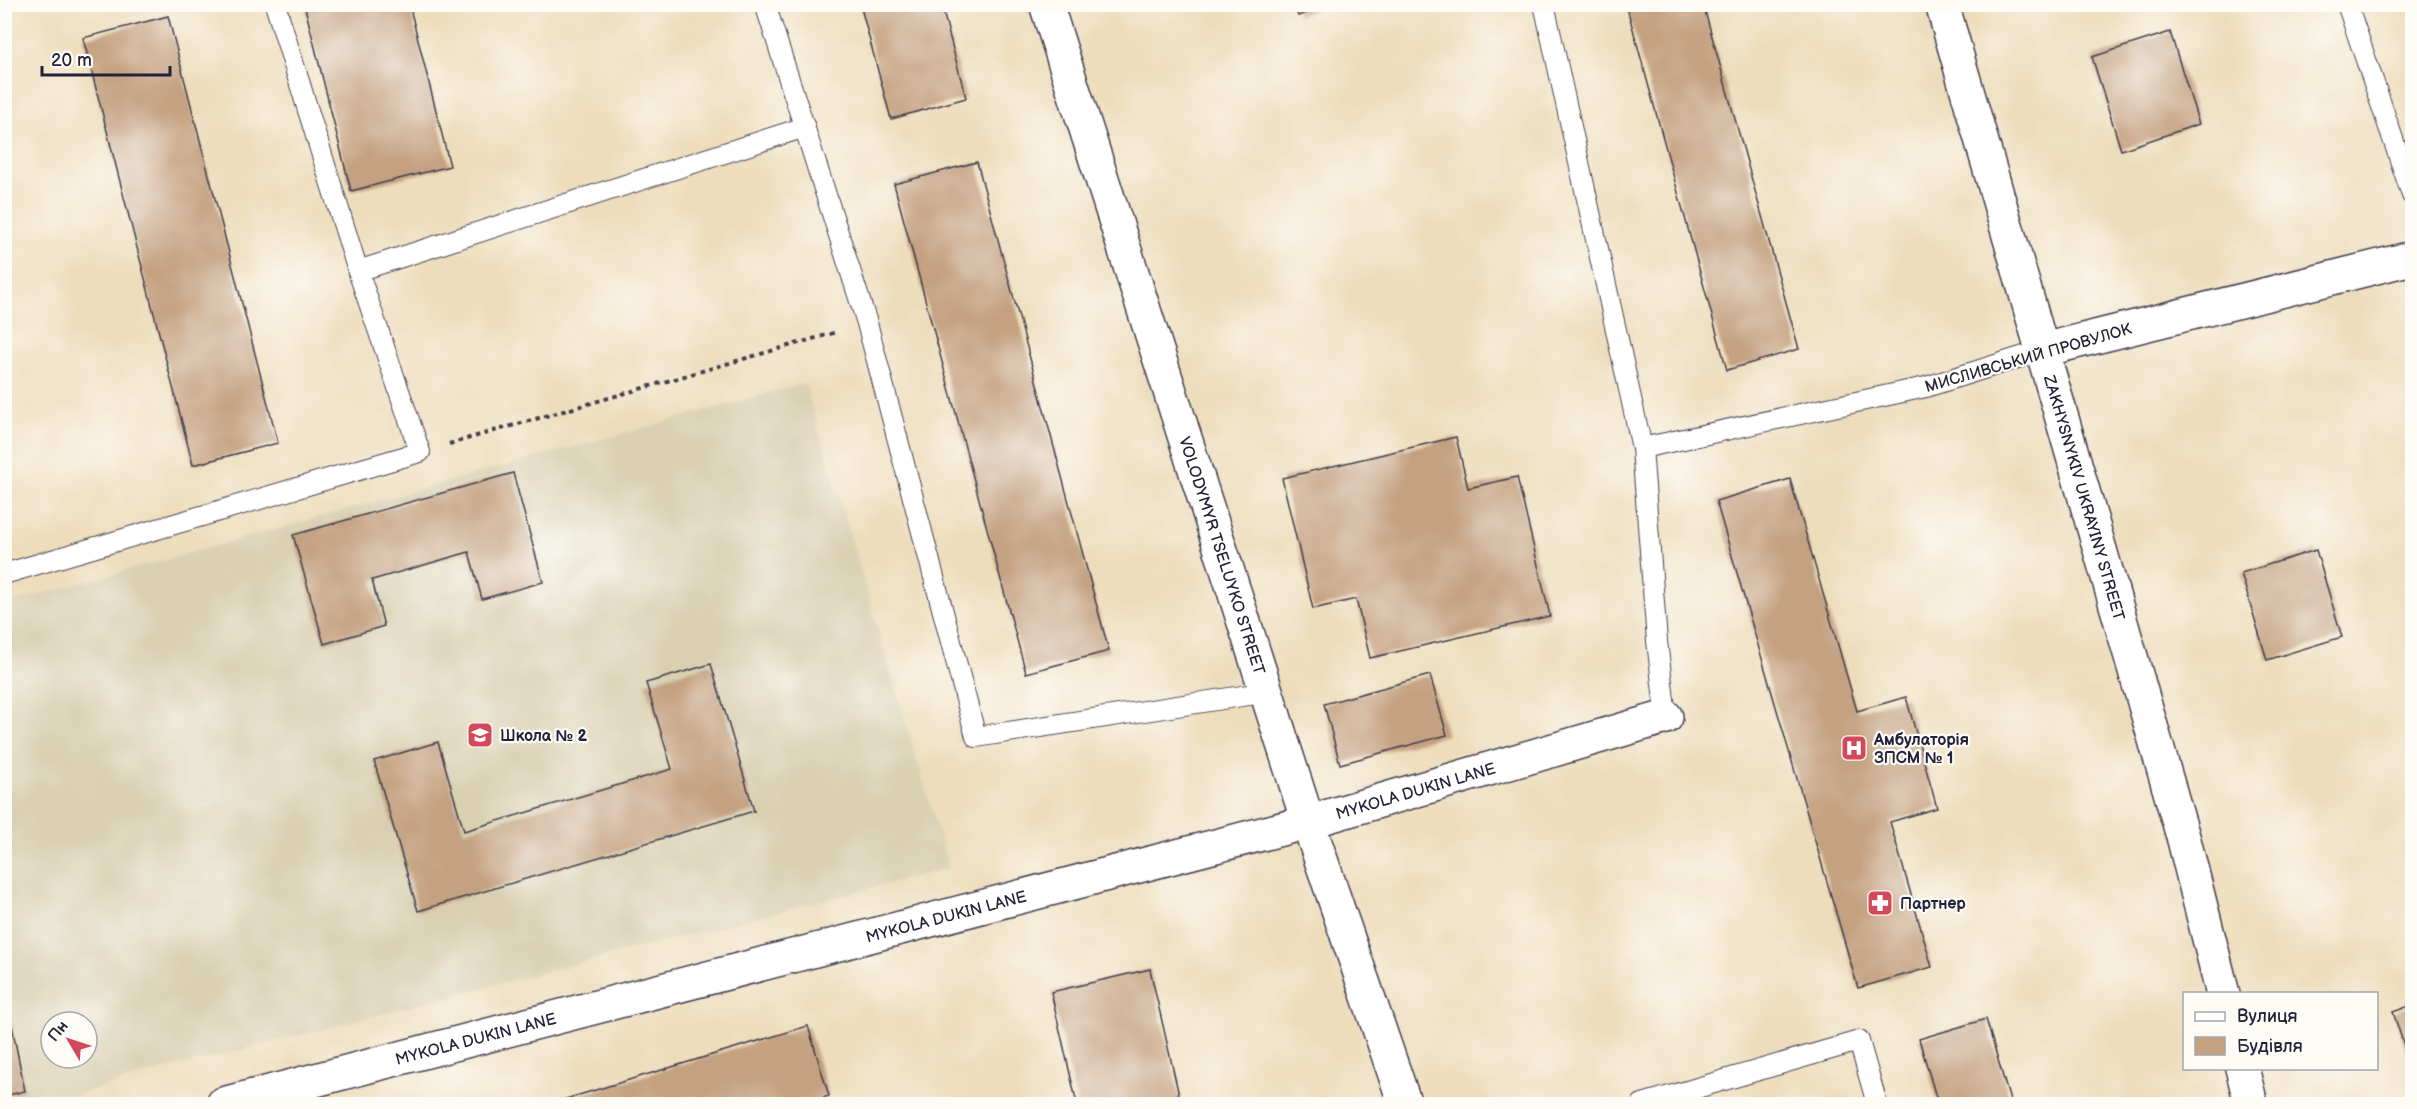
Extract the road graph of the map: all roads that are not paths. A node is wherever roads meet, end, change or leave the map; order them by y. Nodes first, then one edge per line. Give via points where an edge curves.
1 (275, 4) edge
2 (765, 4) edge
3 (1046, 4) edge
4 (1544, 4) edge
5 (1942, 4) edge
6 (2347, 4) edge
7 (805, 127) junction
8 (2412, 195) edge
9 (2412, 258) edge
10 (358, 271) junction
11 (2043, 350) junction
12 (1642, 448) junction
13 (4, 574) edge
14 (1268, 692) junction
15 (1666, 717) joint
16 (1308, 822) junction
17 (2223, 992) edge
18 (2243, 1070) edge
19 (223, 1104) edge
20 (1405, 1104) edge
21 (1642, 1104) edge
22 (1877, 1104) edge
23 (2252, 1104) edge

1 - 10 lane
2 - 7 lane
3 - 14 street, VOLODYMYR TSELUYKO STREET
4 - 12 lane
5 - 11 street, ZAKHYSNYKIV UKRAYINY STREET
6 - 8 lane
7 - 10 lane
7 - 14 lane via 867,323 976,737
9 - 11 street, МИСЛИВСЬКИЙ ПРОВУЛОК
10 - 13 lane via 420,452
11 - 12 lane, МИСЛИВСЬКИЙ ПРОВУЛОК via 1926,387
11 - 17 street, ZAKHYSNYKIV UKRAYINY STREET via 2184,840
12 - 15 lane
14 - 16 street, VOLODYMYR TSELUYKO STREET
15 - 16 street, MYKOLA DUKIN LANE
16 - 19 street, MYKOLA DUKIN LANE
16 - 20 street, VOLODYMYR TSELUYKO STREET
18 - 23 street
21 - 22 lane via 1858,1041

